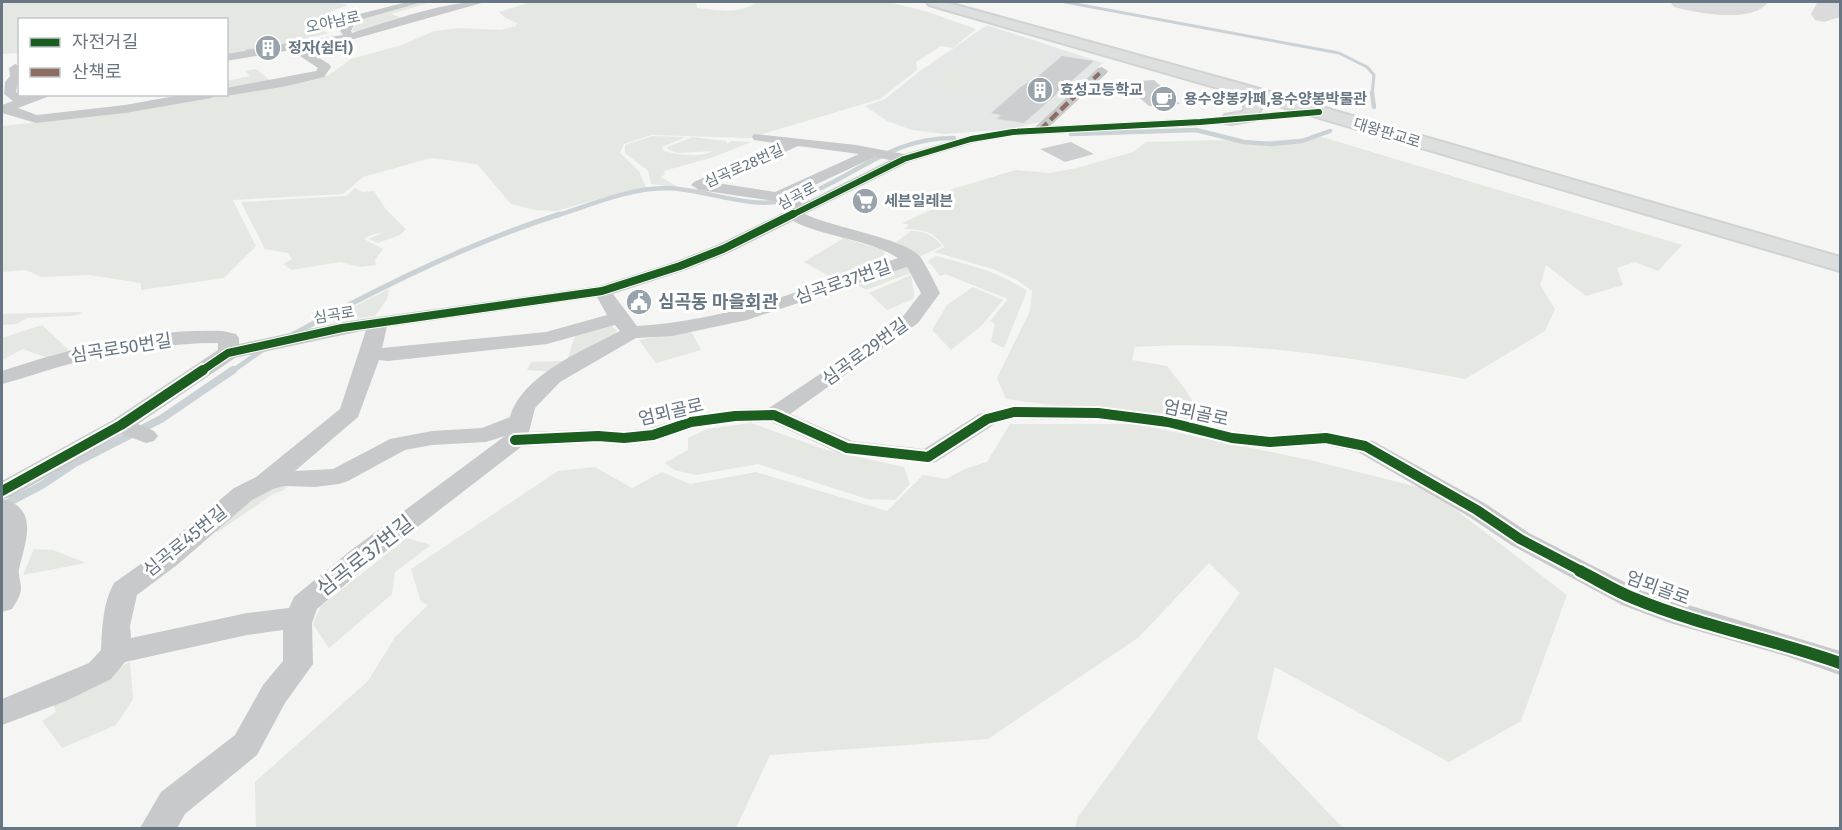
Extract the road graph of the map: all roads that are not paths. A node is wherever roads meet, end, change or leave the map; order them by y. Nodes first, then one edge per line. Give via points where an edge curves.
1 (417, 2) edge
2 (480, 2) edge
3 (933, 2) edge
4 (350, 37) junction
5 (293, 46) junction
6 (228, 57) edge
7 (17, 68) edge
8 (2, 70) edge
9 (1102, 71) dead end
10 (1236, 87) junction
11 (228, 92) edge
12 (41, 96) edge
13 (199, 96) edge
14 (22, 101) junction
15 (4, 108) edge
16 (1319, 112) junction
17 (1231, 119) junction
18 (1040, 130) junction
19 (759, 137) dead end
20 (793, 143) junction
21 (876, 153) junction
22 (900, 158) junction
23 (777, 197) junction
24 (802, 211) junction
25 (913, 259) junction
26 (1840, 264) edge
27 (602, 291) junction
28 (378, 324) junction
29 (626, 325) junction
30 (371, 352) junction
31 (228, 353) junction
32 (2, 378) edge
33 (774, 415) junction
34 (121, 425) junction
35 (518, 431) junction
36 (146, 436) dead end
37 (265, 483) junction
38 (5, 504) edge
39 (2, 602) edge
40 (300, 616) junction
41 (116, 653) junction
42 (1840, 663) edge
43 (2, 712) edge
44 (159, 828) edge

1 - 4 street via 352,19 345,31
2 - 4 street, 오야남로
3 - 10 main road, 대왕판교로
4 - 5 street, 오야남로
5 - 6 street, 오야남로
5 - 11 street via 325,67 320,74
7 - 8 street
7 - 14 street via 10,94
9 - 18 street
10 - 16 main road, 대왕판교로
10 - 17 main road via 1251,100 1252,109 1248,116
12 - 14 street
13 - 15 street via 36,119
14 - 15 street
16 - 17 street, 심곡로
16 - 26 main road, 대왕판교로
17 - 18 street, 심곡로
18 - 22 street, 심곡로 via 971,139
19 - 20 street
20 - 21 street
20 - 23 street, 심곡로28번길 via 699,185
21 - 22 street
21 - 23 street
22 - 24 street, 심곡로
23 - 24 street
24 - 25 street via 805,222 894,247
24 - 27 street, 심곡로 via 712,253
25 - 29 street, 심곡로37번길 via 740,316 672,330
25 - 33 street, 심곡로29번길 via 931,293 911,319
27 - 28 street, 심곡로
27 - 29 street
28 - 30 street, 심곡로45번길
28 - 31 street, 심곡로 via 342,328 279,347
29 - 30 street via 518,342 388,355
29 - 35 street, 심곡로37번길 via 552,377 524,406
30 - 37 street, 심곡로45번길 via 350,412
31 - 32 street, 심곡로50번길 via 229,338 158,340 71,356
31 - 34 street, 심곡로
33 - 35 street, 엄뫼골로 via 691,422 653,435 624,438
33 - 42 street, 엄뫼골로 via 847,448 928,457 987,419 1014,412 1098,413 1168,422 1232,438 1270,442 1326,438 1365,446 1520,539 1632,598
34 - 36 street
34 - 38 street, 심곡로 via 53,461
35 - 37 street via 398,444 339,476 315,480 283,478
35 - 40 street, 심곡로37번길 via 304,604
37 - 41 street, 심곡로45번길 via 243,495 124,590 116,626
38 - 39 street via 15,539 5,572 7,590
40 - 41 street
40 - 44 street via 298,664 274,694 246,745 173,803
41 - 43 street via 100,670

